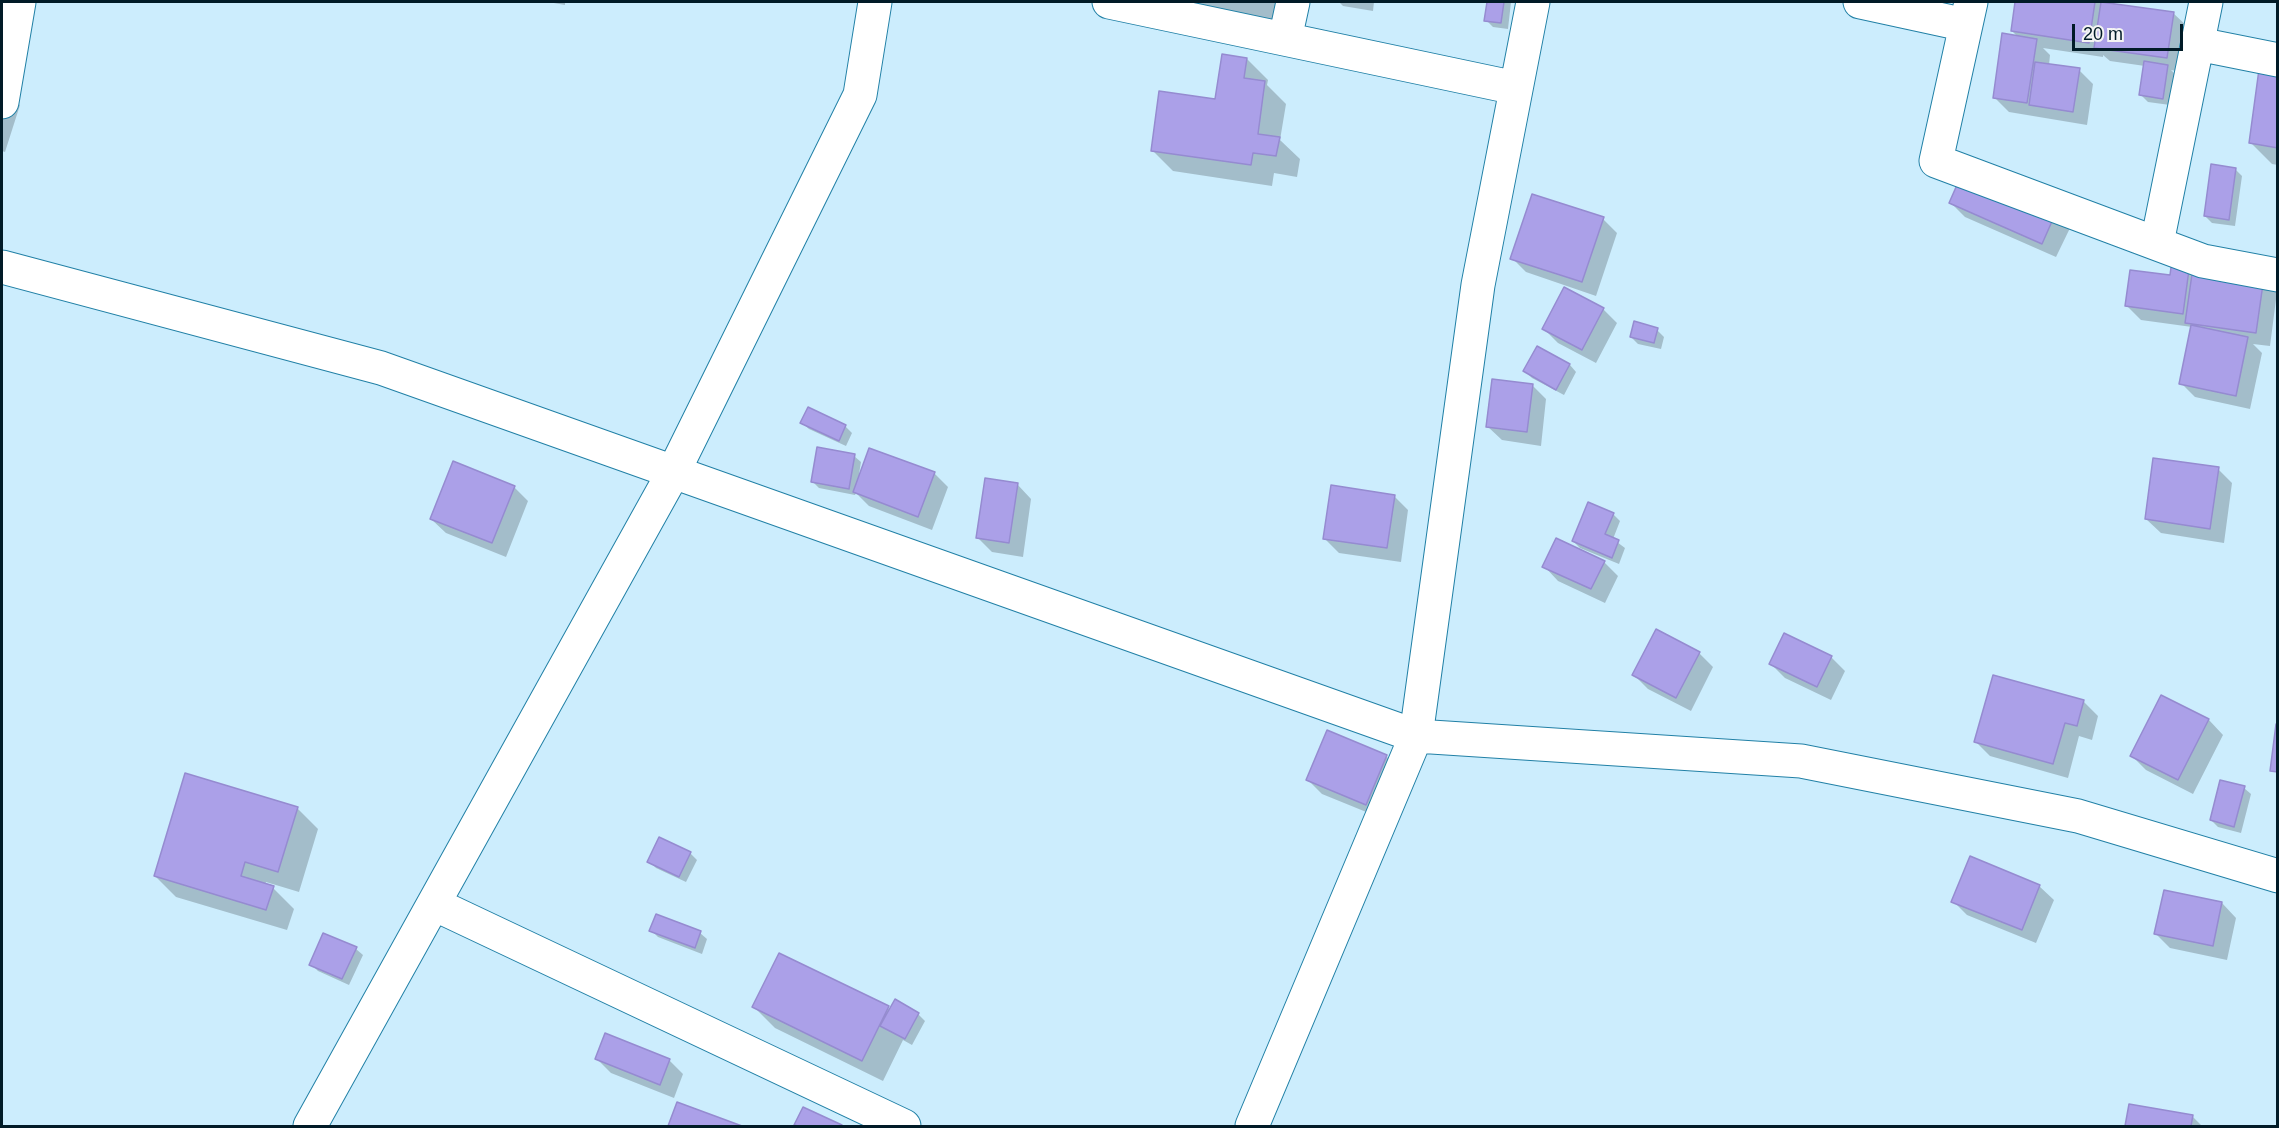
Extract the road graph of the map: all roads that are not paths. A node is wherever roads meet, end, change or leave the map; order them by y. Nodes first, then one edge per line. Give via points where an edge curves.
1 (19, 2) edge
2 (874, 2) edge
3 (1108, 2) edge
4 (1293, 2) edge
5 (1533, 2) edge
6 (1860, 2) edge
7 (2206, 2) edge
8 (1969, 13) edge
9 (1285, 39) junction
10 (2198, 44) junction
11 (2277, 60) edge
12 (1516, 88) junction
13 (2, 102) edge
14 (2157, 243) junction
15 (2, 267) edge
16 (2277, 274) edge
17 (673, 473) junction
18 (1416, 736) junction
19 (2277, 876) edge
20 (434, 904) junction
21 (310, 1126) edge
22 (904, 1126) edge
23 (1252, 1126) edge

1 - 13 street
2 - 17 street via 860,95
3 - 9 street
4 - 9 street
5 - 12 street
6 - 8 street
7 - 10 street
8 - 14 street via 1936,161
9 - 12 street
10 - 11 street
10 - 14 street
12 - 18 street via 1478,285
14 - 16 street via 2203,261
15 - 17 street via 381,368
17 - 18 street
17 - 20 street
18 - 19 street via 1801,761 2078,816
18 - 23 street
20 - 21 street
20 - 22 street

